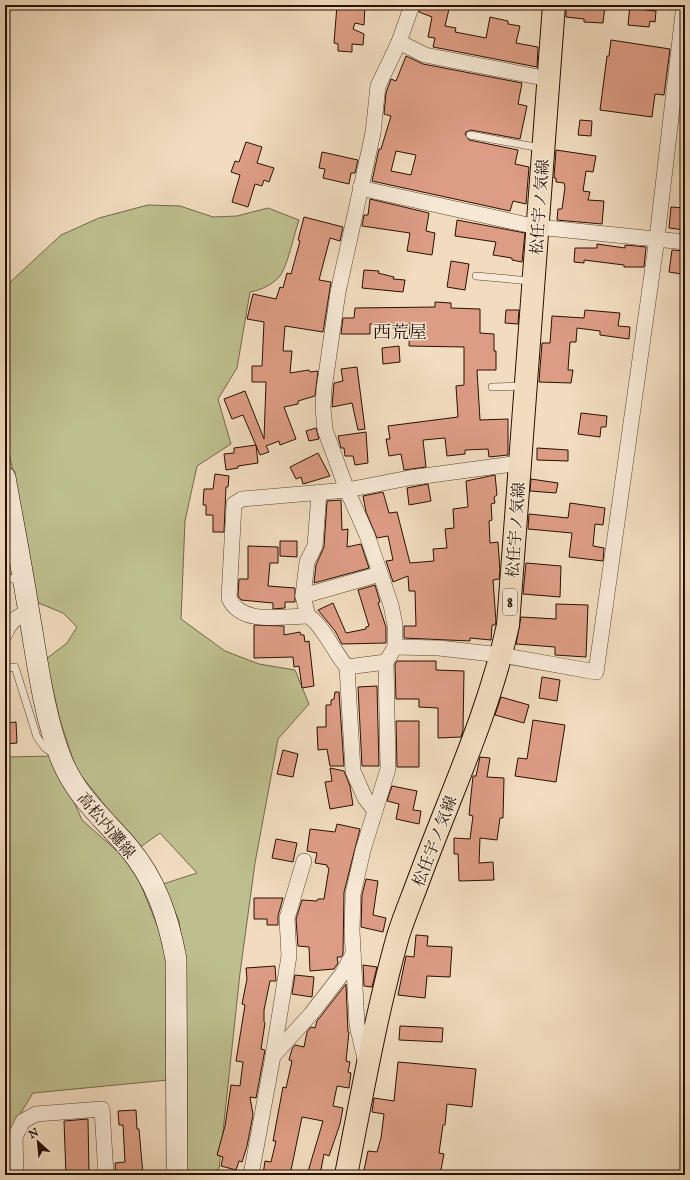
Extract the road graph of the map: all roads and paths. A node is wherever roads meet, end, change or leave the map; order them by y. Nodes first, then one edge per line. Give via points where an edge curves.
1 (412, 5) edge
2 (554, 5) edge
3 (684, 5) edge
4 (399, 42) junction
5 (549, 79) junction
6 (470, 135) dead end
7 (544, 148) junction
8 (360, 188) junction
9 (537, 227) junction
10 (657, 238) junction
11 (685, 242) edge
12 (476, 276) dead end
13 (534, 282) junction
14 (526, 386) junction
15 (492, 387) dead end
16 (520, 463) junction
17 (5, 476) edge
18 (347, 490) junction
19 (319, 493) junction
20 (380, 574) junction
21 (14, 579) edge
22 (303, 596) junction
23 (29, 611) junction
24 (308, 616) junction
25 (5, 634) edge
26 (395, 647) junction
27 (502, 655) junction
28 (386, 662) junction
29 (347, 667) junction
30 (5, 671) edge
31 (60, 756) junction
32 (375, 811) junction
33 (304, 861) dead end
34 (353, 954) junction
35 (274, 1056) junction
36 (368, 1067) junction
37 (16, 1175) edge
38 (106, 1175) edge
39 (177, 1175) edge
40 (251, 1175) edge
41 (346, 1175) edge

1 - 4 street
2 - 5 main road, 松任宇ノ気線 / 8
3 - 10 street
4 - 5 street via 425,55
4 - 8 street via 378,86 373,133
5 - 7 main road, 松任宇ノ気線 / 8
6 - 7 lane
7 - 9 main road, 松任宇ノ気線 / 8
8 - 9 street
8 - 18 street via 338,292 323,408 325,430
9 - 10 street
9 - 13 main road, 松任宇ノ気線 / 8
10 - 11 street
10 - 27 street via 596,672
12 - 13 lane
13 - 14 main road, 松任宇ノ気線 / 8
14 - 15 lane
14 - 16 main road, 松任宇ノ気線 / 8
16 - 18 street via 409,478
16 - 27 main road, 松任宇ノ気線 / 8 via 509,610
17 - 21 main road, 高松内灘線
18 - 19 street
18 - 20 street via 367,535
19 - 22 street via 315,546 307,562
19 - 24 street via 242,499 234,504 228,598 232,605 260,618
20 - 22 street
20 - 26 street via 395,625
21 - 23 main road, 高松内灘線
22 - 24 street
23 - 25 street via 9,624
23 - 31 main road, 高松内灘線 via 37,662
24 - 29 street via 320,626 338,657
26 - 27 street via 438,648
26 - 28 street
27 - 36 main road, 松任宇ノ気線 / 8 via 482,716 398,935
28 - 29 street
28 - 32 street via 388,769
29 - 32 street via 353,771 365,798
30 - 31 lane via 15,667 37,737 45,748
31 - 39 main road, 高松内灘線 via 73,785 129,848 153,883 170,926 176,959
32 - 34 street via 353,894
33 - 35 street via 287,918 289,956
34 - 35 street via 342,974
34 - 36 street via 357,1025
35 - 40 street
36 - 41 main road, 松任宇ノ気線 / 8
37 - 38 street via 15,1136 23,1121 36,1114 102,1109

